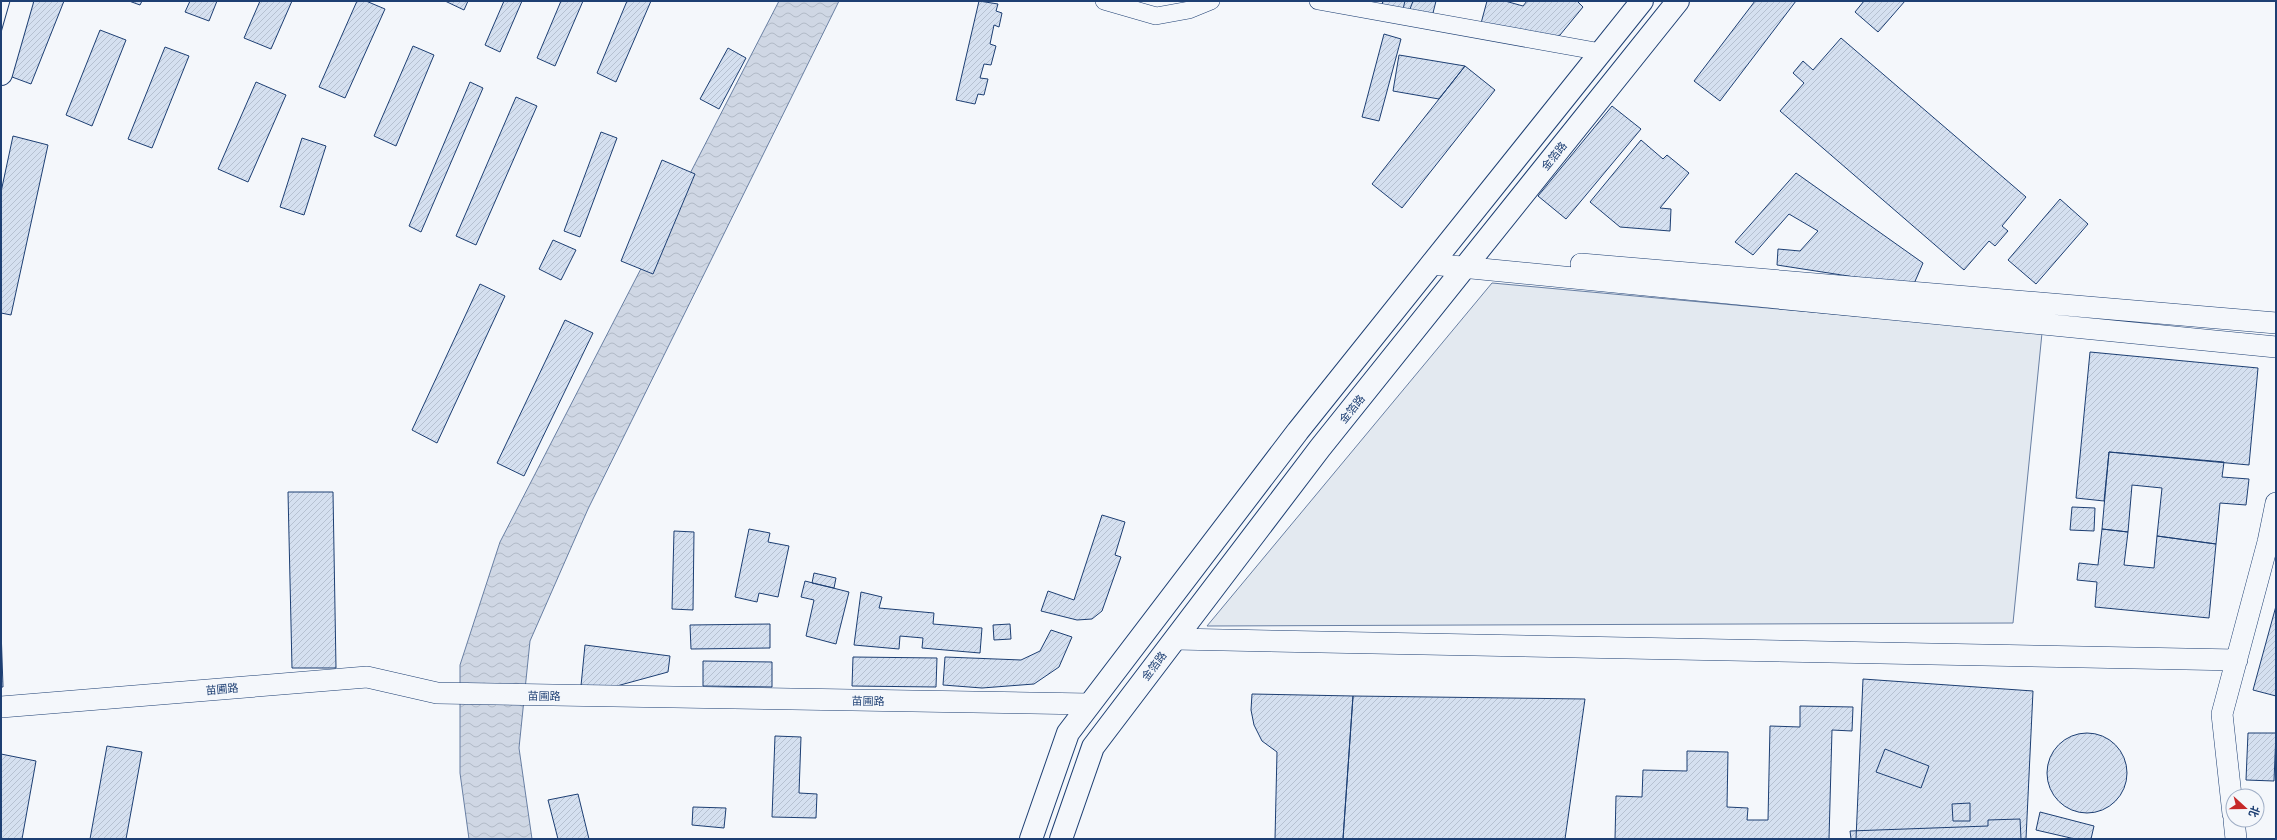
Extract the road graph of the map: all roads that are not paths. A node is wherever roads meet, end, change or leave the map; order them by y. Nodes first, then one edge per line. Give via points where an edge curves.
1 (22, 1) edge
2 (1104, 1) edge
3 (1211, 1) edge
4 (1318, 1) edge
5 (1642, 1) edge
6 (1678, 1) edge
7 (1601, 52) junction
8 (1, 74) edge
9 (1436, 258) junction
10 (1470, 261) junction
11 (2276, 323) edge
12 (2276, 347) edge
13 (2276, 503) edge
14 (1175, 639) junction
15 (2237, 660) junction
16 (1090, 704) junction
17 (1, 706) edge
18 (2230, 788) edge
19 (2235, 828) edge
20 (1031, 839) edge
21 (1061, 839) edge
22 (2236, 839) edge

1 - 8 main road
2 - 3 street via 1156,16 1189,10
4 - 7 street
5 - 7 main road
6 - 10 main road, 金箔路
7 - 9 main road
9 - 10 street
9 - 16 main road via 1298,430
10 - 11 street
10 - 12 street
10 - 14 main road, 金箔路 via 1320,448
13 - 15 street
14 - 15 street
14 - 21 main road, 金箔路 via 1093,747
15 - 18 street via 2222,714
16 - 17 street, 苗圃路 via 437,693 367,677
16 - 20 main road via 1068,733
19 - 22 street

